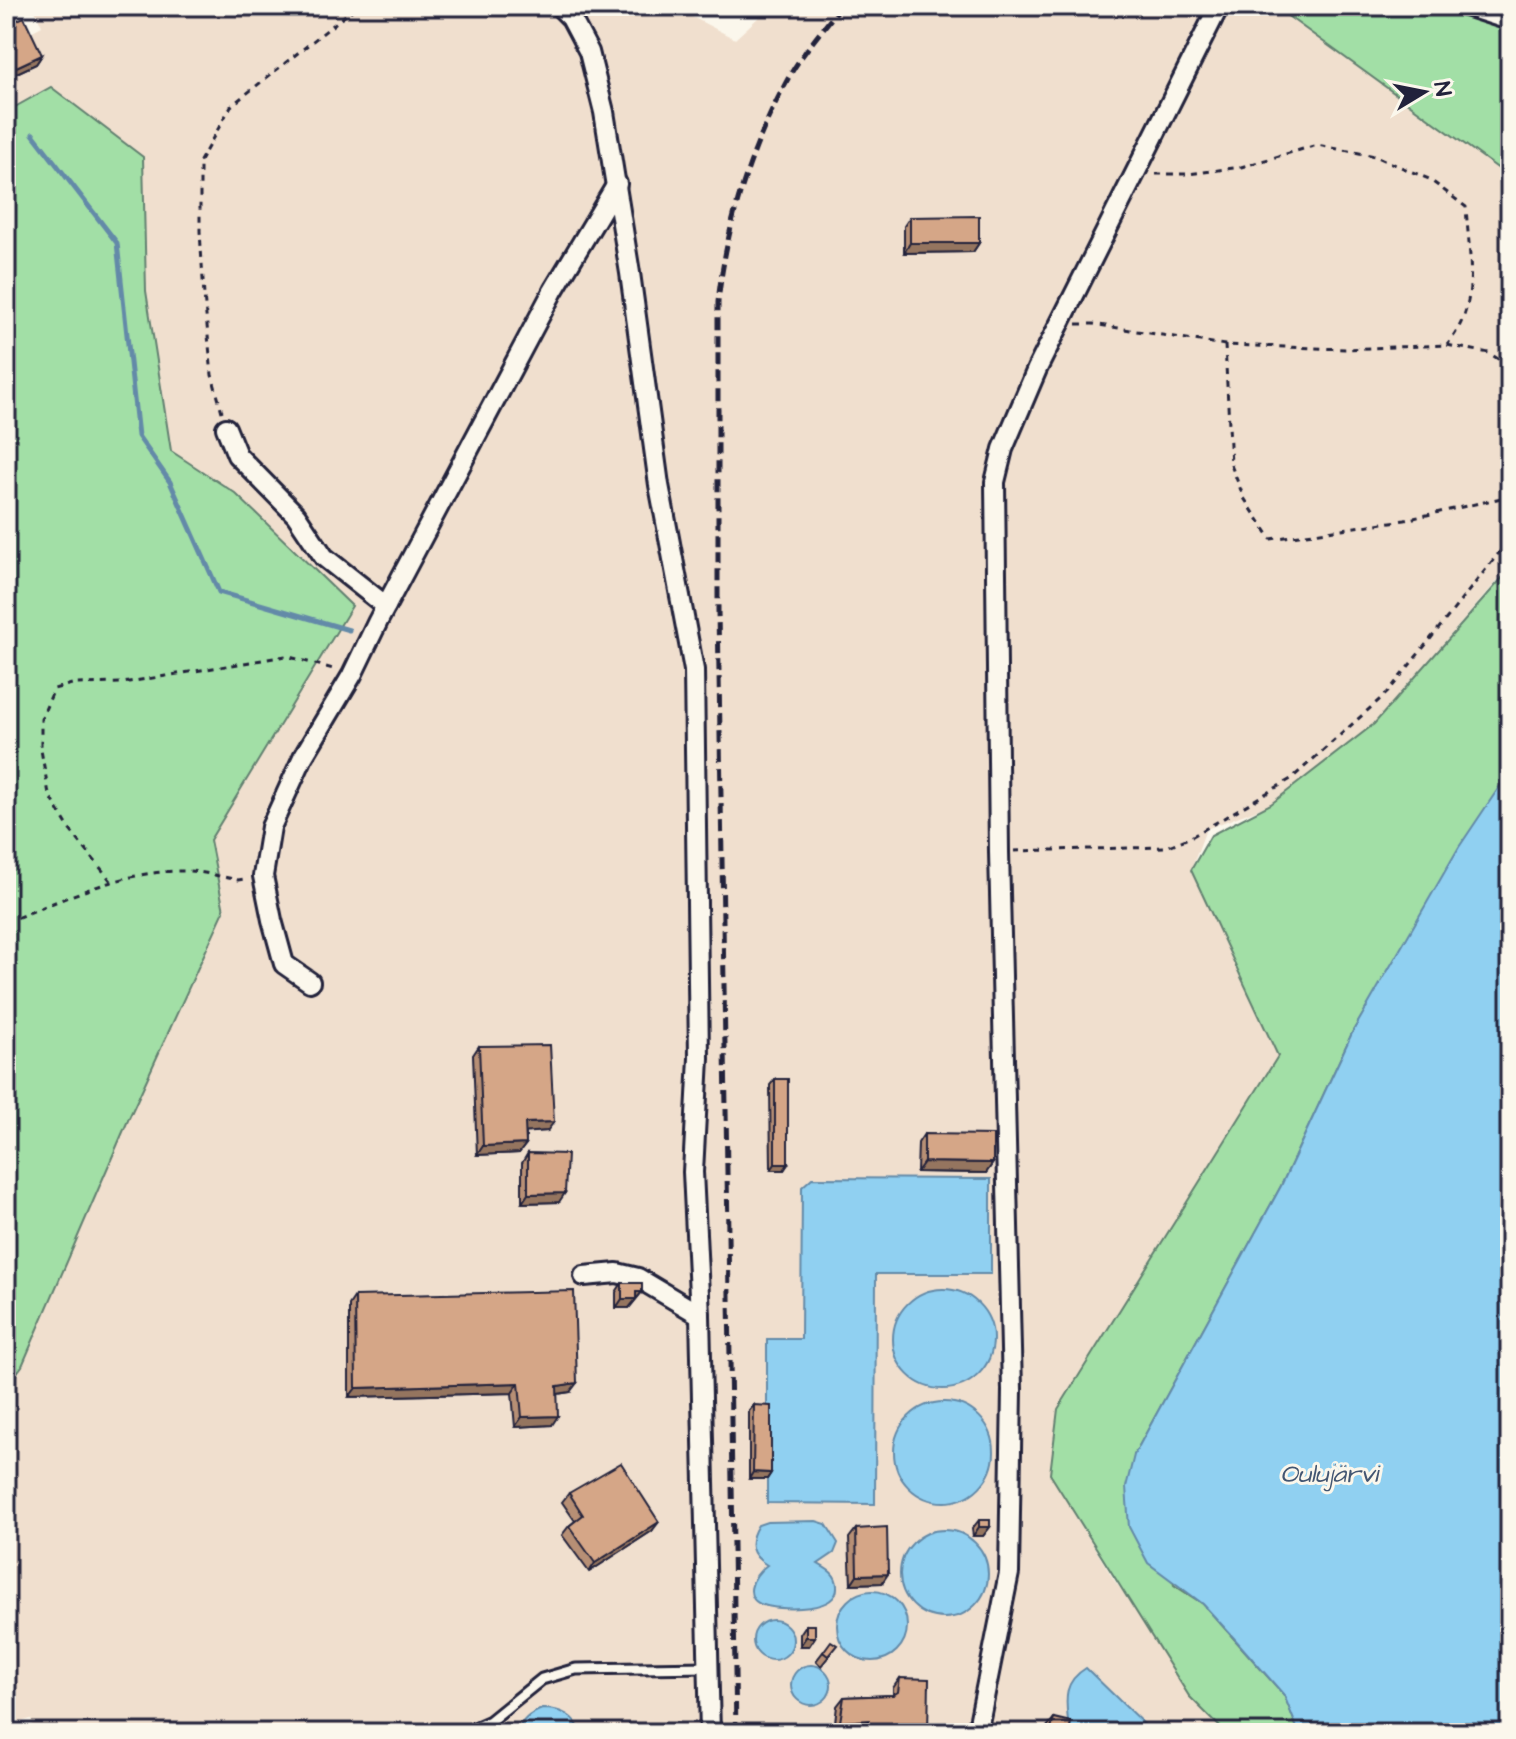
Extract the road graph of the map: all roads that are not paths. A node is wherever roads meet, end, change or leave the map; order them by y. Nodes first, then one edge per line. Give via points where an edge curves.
1 (559, 6) edge
2 (1219, 6) edge
3 (1451, 6) edge
4 (1510, 25) edge
5 (617, 184) junction
6 (226, 428) road end
7 (386, 606) junction
8 (310, 982) dead end
9 (584, 1276) dead end
10 (700, 1315) junction
11 (708, 1667) junction
12 (463, 1733) edge
13 (710, 1733) edge
14 (977, 1733) edge

1 - 5 street via 589,52
2 - 14 street via 1059,325 1003,449 995,482 1012,1359 1009,1573
3 - 4 lane
5 - 7 street via 553,291
5 - 10 street via 659,485 694,670 699,1058 693,1172
6 - 7 street via 237,455 296,515 324,557
7 - 8 street via 271,827 263,876 284,964
9 - 10 street via 617,1273 638,1278
10 - 11 street
11 - 12 lane via 576,1669 542,1679 490,1721
11 - 13 street

